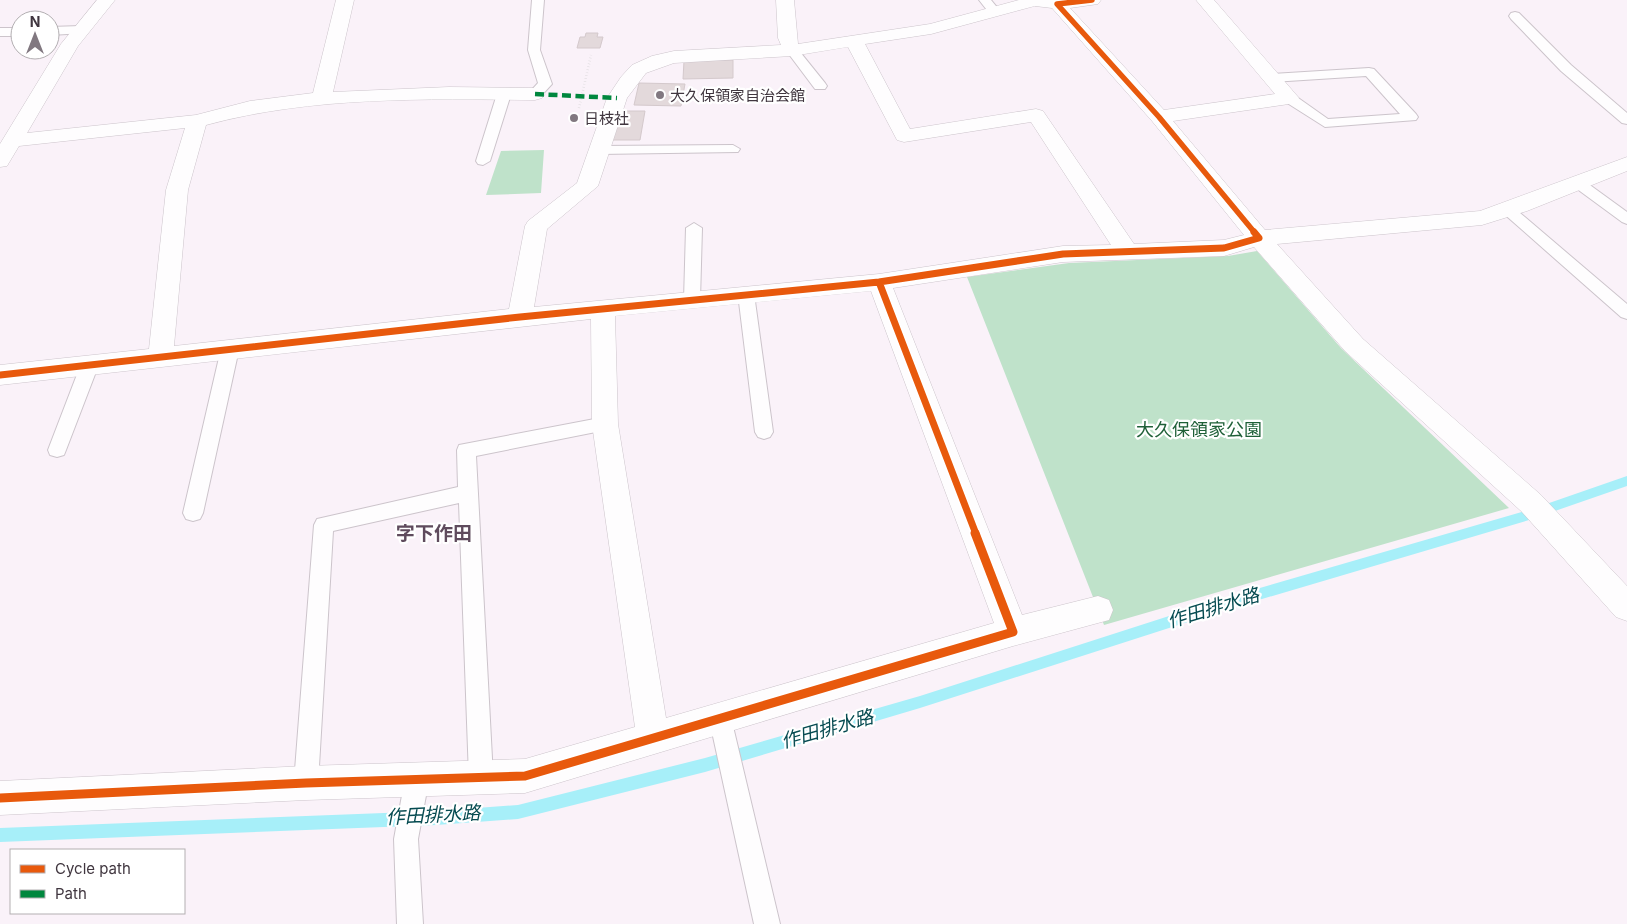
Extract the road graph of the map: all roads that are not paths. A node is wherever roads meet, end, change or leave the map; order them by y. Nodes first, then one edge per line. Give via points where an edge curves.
1 (106, 0) edge
2 (345, 0) edge
3 (538, 0) edge
4 (785, 0) edge
5 (1092, 0) edge
6 (1204, 0) edge
7 (1057, 4) junction
8 (990, 5) edge
9 (1515, 16) dead end
10 (81, 30) junction
11 (60, 31) edge
12 (854, 40) junction
13 (792, 50) junction
14 (1272, 78) junction
15 (820, 86) dead end
16 (504, 94) junction
17 (535, 94) joint
18 (322, 98) junction
19 (1289, 98) junction
20 (1159, 117) junction
21 (1627, 120) edge
22 (197, 121) junction
23 (12, 141) junction
24 (733, 149) dead end
25 (600, 150) junction
26 (0, 161) edge
27 (484, 161) dead end
28 (1627, 163) edge
29 (1578, 183) junction
30 (1508, 210) junction
31 (1627, 219) edge
32 (694, 228) dead end
33 (1259, 238) junction
34 (1128, 252) junction
35 (879, 282) junction
36 (746, 294) junction
37 (692, 300) junction
38 (603, 308) junction
39 (1627, 313) edge
40 (520, 317) junction
41 (230, 349) junction
42 (161, 356) junction
43 (90, 364) junction
44 (0, 375) edge
45 (605, 424) junction
46 (764, 432) dead end
47 (57, 450) dead end
48 (468, 493) junction
49 (193, 513) dead end
50 (1627, 607) edge
51 (1098, 610) dead end
52 (1013, 632) junction
53 (723, 731) junction
54 (653, 738) junction
55 (481, 777) junction
56 (306, 783) junction
57 (415, 791) junction
58 (0, 798) edge
59 (410, 924) edge
60 (767, 924) edge

1 - 10 street
2 - 18 street
3 - 17 lane via 534,50 545,84
4 - 13 street via 787,38
5 - 7 street
6 - 14 street
7 - 8 street via 1035,1
7 - 20 street
8 - 12 street via 931,29
9 - 21 lane via 1566,68
10 - 11 lane
10 - 23 street
12 - 13 street
12 - 34 street via 904,136 1036,115
13 - 15 lane
13 - 25 street via 674,57 639,69 616,98
14 - 19 street
14 - 19 lane via 1369,72 1410,117 1325,123
16 - 17 street
16 - 18 street via 449,92
16 - 27 lane
18 - 22 street via 250,108
19 - 20 street
20 - 33 street
22 - 23 street
22 - 42 street via 177,190
23 - 26 street
24 - 25 lane
25 - 40 street via 587,186 536,226
28 - 29 street
29 - 30 street
29 - 31 lane
30 - 33 street via 1482,218
30 - 39 lane
32 - 37 lane
33 - 34 street via 1224,248
33 - 50 street via 1354,344 1538,511
34 - 35 street via 1063,254
35 - 36 street
35 - 52 street
36 - 37 street
36 - 46 lane
37 - 38 street
38 - 40 street
38 - 45 street
40 - 41 street
41 - 42 street
41 - 49 lane
42 - 43 street
43 - 44 street
43 - 47 lane
45 - 48 lane via 466,450
45 - 54 street
48 - 55 lane
48 - 56 lane via 324,525
51 - 52 street
52 - 53 street
53 - 54 street
53 - 60 lane
54 - 55 street via 525,776
55 - 57 street
56 - 57 street
56 - 58 street
57 - 59 lane via 406,839

